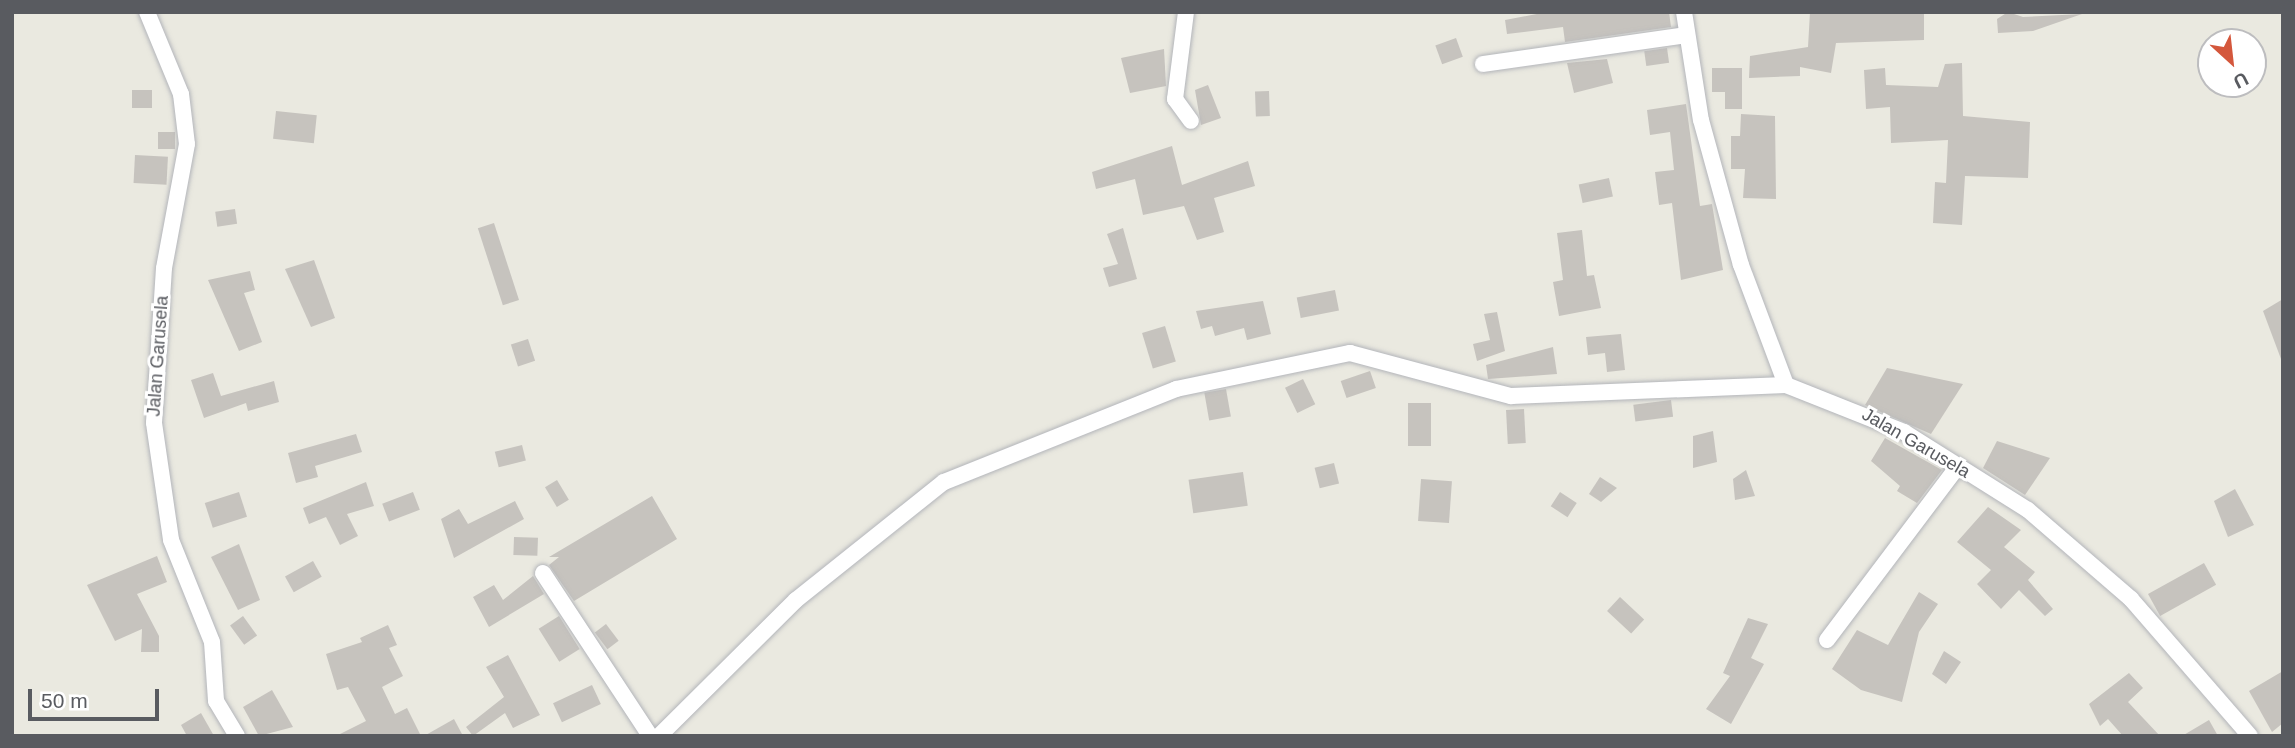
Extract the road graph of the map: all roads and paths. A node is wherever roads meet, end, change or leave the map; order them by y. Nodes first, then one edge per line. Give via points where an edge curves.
1 (147, 12) edge
2 (1186, 12) edge
3 (1684, 12) edge
4 (1686, 35) junction
5 (1483, 64) dead end
6 (1191, 121) dead end
7 (1786, 384) junction
8 (1958, 466) junction
9 (543, 573) dead end
10 (1827, 640) dead end
11 (237, 736) edge
12 (650, 736) edge
13 (659, 736) edge
14 (2250, 736) edge

1 - 11 street, Jalan Garusela via 181,94 187,144 164,268 154,424 171,540 212,642 216,701
2 - 6 street via 1175,99
3 - 4 street
4 - 5 street
4 - 7 street via 1701,120 1741,265
7 - 8 street, Jalan Garusela via 1859,409
7 - 13 street via 1511,396 1350,353 1175,389 944,482 796,600
8 - 10 street
8 - 14 street, Jalan Garusela via 2028,510 2131,599
9 - 12 street

